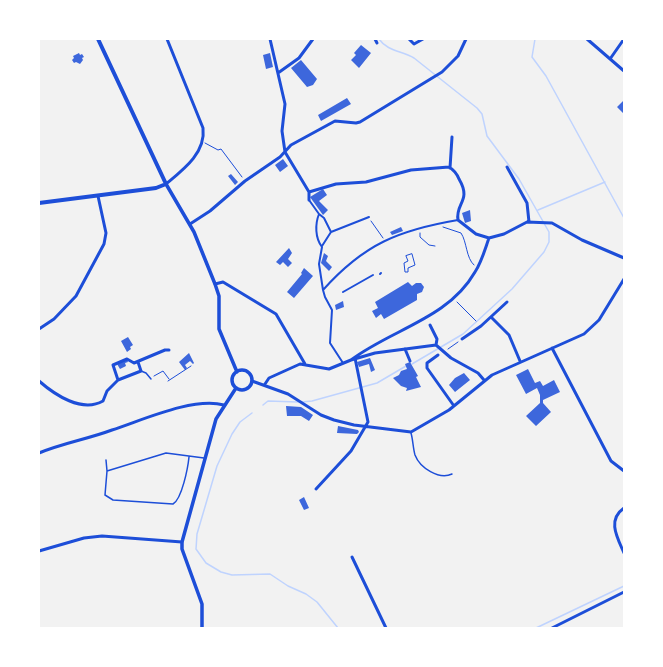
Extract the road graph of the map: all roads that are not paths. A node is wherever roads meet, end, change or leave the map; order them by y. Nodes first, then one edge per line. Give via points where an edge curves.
1 (98, 39) edge
2 (167, 39) edge
3 (270, 39) edge
4 (313, 39) edge
5 (409, 39) edge
6 (423, 39) edge
7 (466, 39) edge
8 (587, 39) edge
9 (624, 39) edge
10 (610, 59) junction
11 (624, 71) edge
12 (278, 73) junction
13 (452, 137) dead end
14 (285, 152) junction
15 (507, 167) dead end
16 (450, 168) junction
17 (166, 184) junction
18 (309, 192) junction
19 (98, 196) junction
20 (309, 200) joint
21 (39, 203) edge
22 (319, 214) junction
23 (368, 217) road end
24 (458, 220) junction
25 (529, 222) junction
26 (190, 224) junction
27 (331, 232) junction
28 (489, 238) junction
29 (322, 247) junction
30 (624, 258) edge
31 (373, 275) dead end
32 (624, 279) edge
33 (215, 284) junction
34 (324, 290) junction
35 (343, 292) dead end
36 (507, 302) dead end
37 (491, 317) junction
38 (430, 325) dead end
39 (39, 329) edge
40 (462, 339) road end
41 (437, 346) junction
42 (552, 348) junction
43 (405, 349) junction
44 (169, 350) dead end
45 (438, 355) dead end
46 (355, 358) junction
47 (351, 360) junction
48 (410, 361) dead end
49 (520, 361) junction
50 (138, 362) junction
51 (343, 363) junction
52 (305, 364) junction
53 (141, 371) junction
54 (237, 372) junction
55 (151, 379) road end
56 (118, 380) junction
57 (484, 380) junction
58 (252, 381) junction
59 (39, 382) edge
60 (264, 384) junction
61 (236, 388) junction
62 (224, 405) junction
63 (454, 406) junction
64 (366, 426) junction
65 (411, 432) junction
66 (39, 453) edge
67 (189, 457) junction
68 (204, 458) junction
69 (106, 460) dead end
70 (624, 470) edge
71 (107, 471) junction
72 (452, 474) dead end
73 (316, 489) dead end
74 (624, 508) edge
75 (182, 542) junction
76 (39, 551) edge
77 (624, 552) edge
78 (352, 557) dead end
79 (624, 592) edge
80 (202, 628) edge
81 (386, 628) edge
82 (552, 628) edge

1 - 17 main road
2 - 17 street via 203,128 203,141 194,158
3 - 12 street
4 - 12 street via 298,58
5 - 6 street via 414,44
7 - 14 street via 458,56 434,77 360,122 336,121 291,145
8 - 10 street
9 - 10 street
10 - 11 street
12 - 14 street via 285,104 282,131
13 - 16 street
14 - 18 street
14 - 26 street
15 - 25 street via 527,203
16 - 18 street via 411,170 366,182 329,186
16 - 24 street via 465,191
17 - 19 main road via 156,188
17 - 26 street
18 - 20 street
19 - 21 main road
19 - 39 street via 106,232 104,244 76,296 54,319
20 - 22 street
22 - 27 street
22 - 29 street via 316,222 317,239
23 - 27 street
24 - 28 street via 476,234
24 - 34 street via 411,230 385,241 351,261
25 - 28 street
25 - 30 street via 552,223 582,240
26 - 33 street
27 - 29 street
28 - 47 street via 474,274 449,303
29 - 34 street via 320,260
31 - 35 street
32 - 42 street via 595,324 581,336
33 - 52 street via 222,282 275,312
33 - 54 street via 219,296 218,325 228,356
34 - 51 street via 332,310 330,343
36 - 37 street
37 - 40 street
37 - 49 street via 509,335
38 - 41 street via 437,339
41 - 43 street
41 - 57 street
42 - 49 street
42 - 70 street via 612,461
43 - 46 street
43 - 48 street
44 - 50 street
45 - 63 street via 427,363 427,368
46 - 47 street
46 - 64 street via 368,419
47 - 51 street
49 - 57 street
50 - 53 street
50 - 56 street via 134,363 127,359 113,365
51 - 52 street via 329,369 314,368
52 - 60 street via 296,365 269,378
53 - 55 lane
53 - 56 street
54 - 58 street via 247,372
54 - 61 street via 232,380
56 - 59 street via 107,391 103,402 94,405 75,403
57 - 63 street
58 - 60 street
58 - 61 street via 247,389
60 - 64 street via 298,399 321,415
61 - 62 street
62 - 66 street via 210,401 154,414 111,431 55,446
62 - 68 street via 216,419
63 - 65 street
64 - 65 street
64 - 73 street via 351,451
65 - 72 lane via 418,460 439,476
67 - 68 lane via 194,455
67 - 71 lane via 166,453
67 - 71 lane via 178,499 173,504 110,499 105,495
68 - 75 street
69 - 71 lane
74 - 77 street via 617,514 614,524
75 - 76 street via 102,536 84,538
75 - 80 street via 182,549 202,604
78 - 81 street
79 - 82 street

